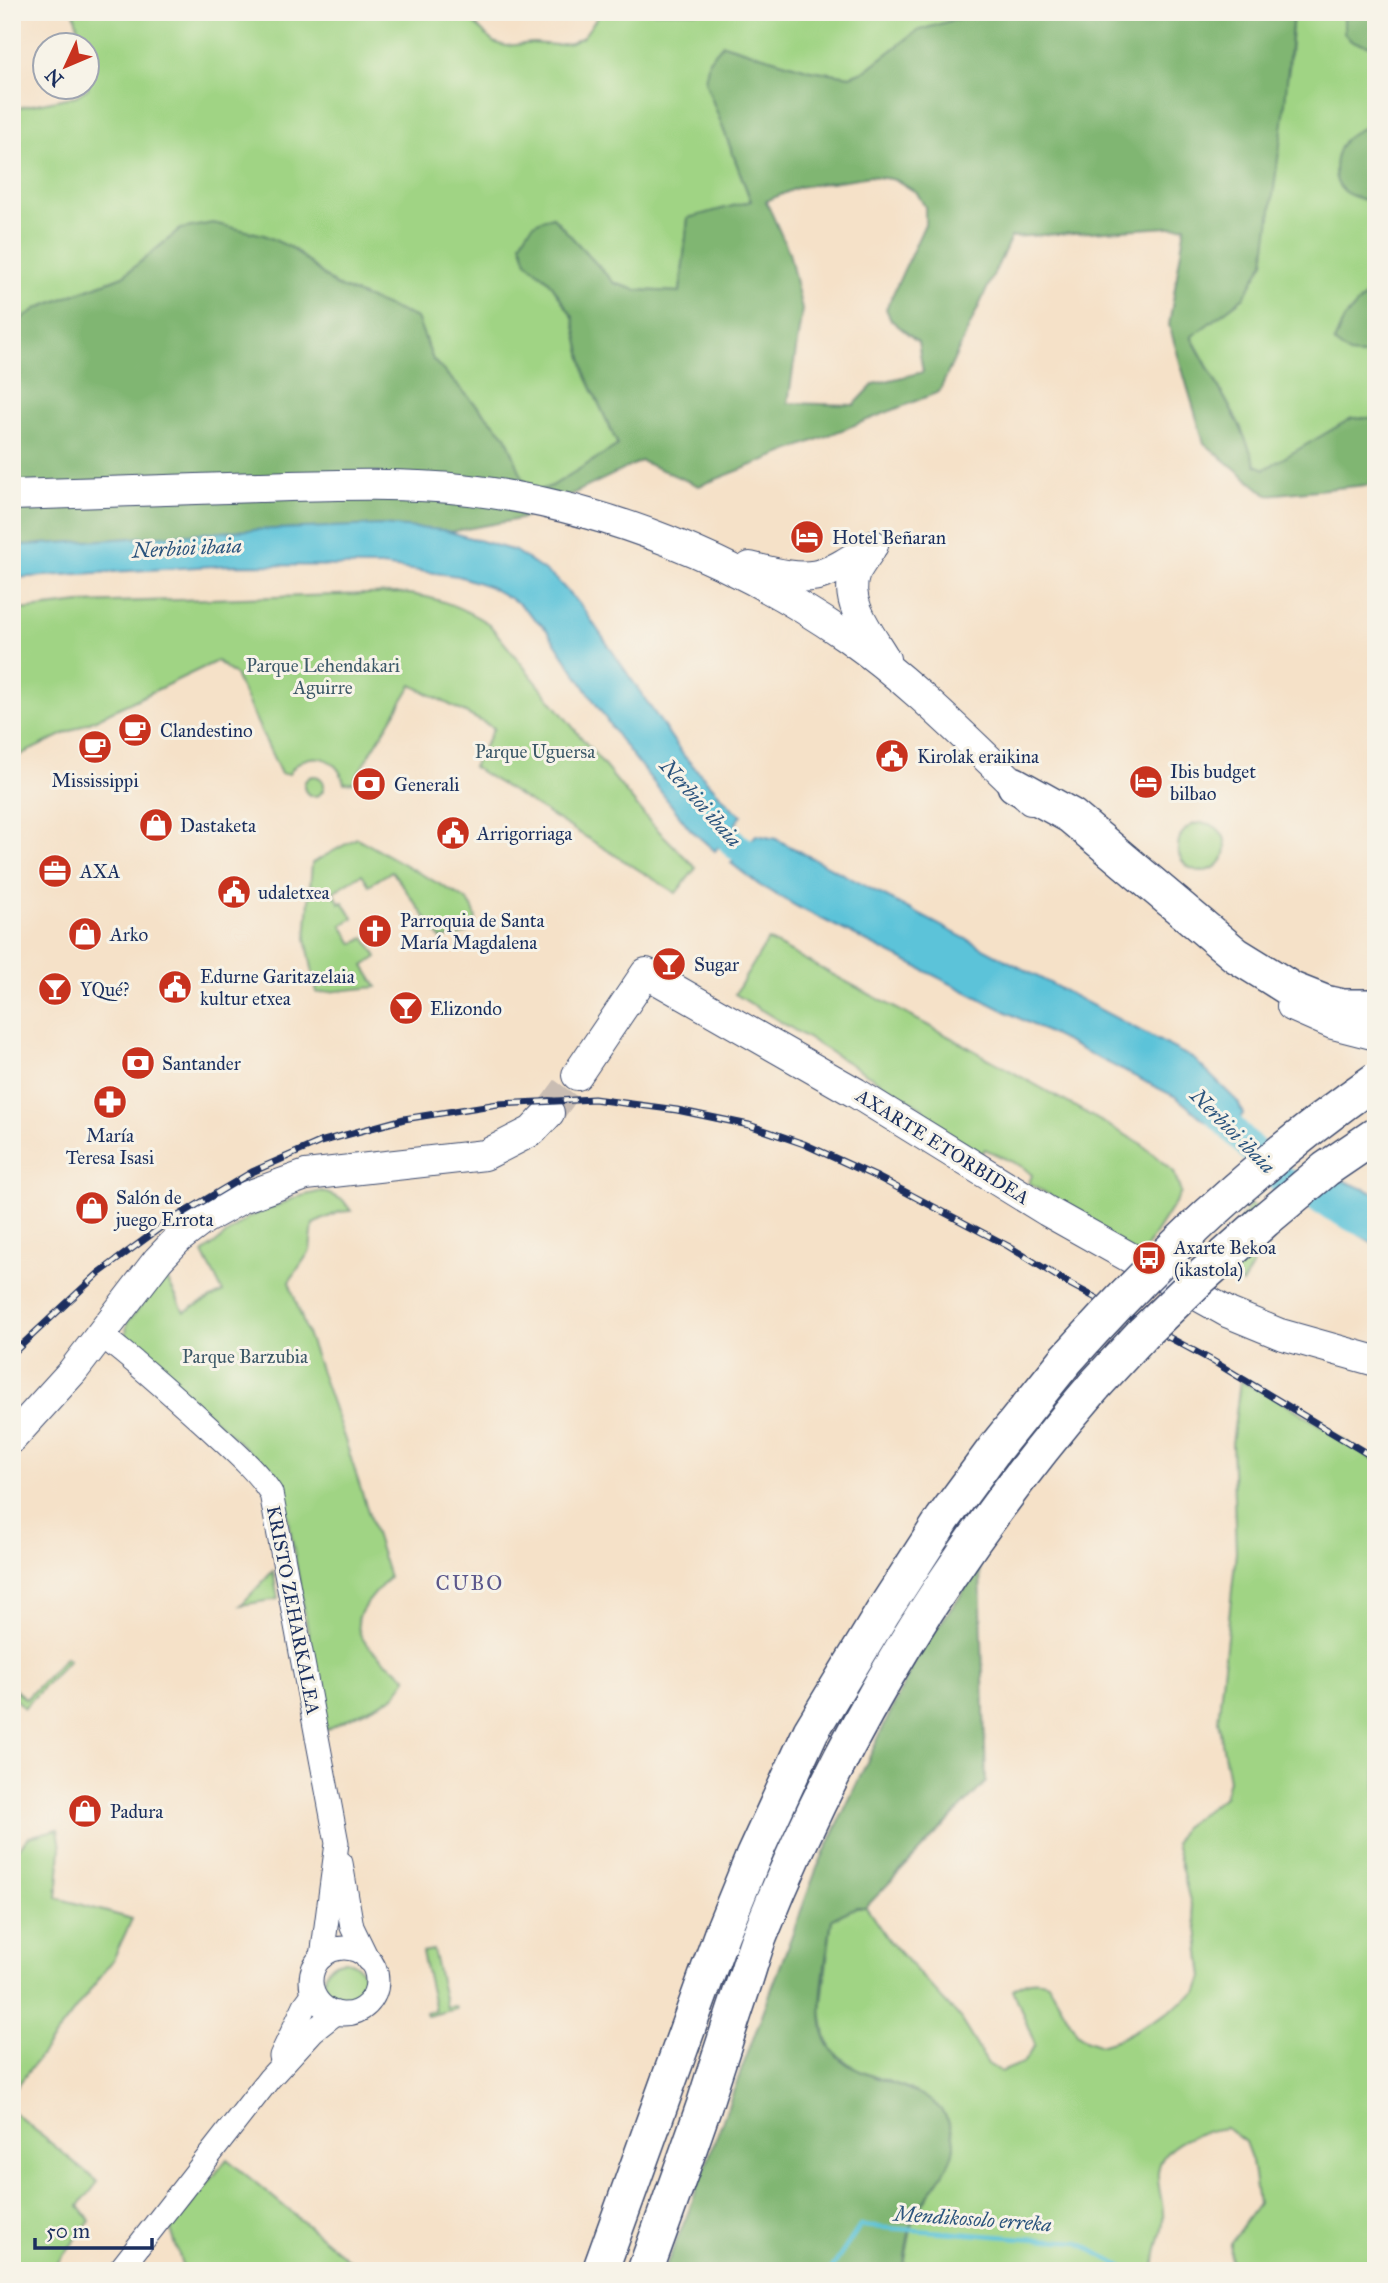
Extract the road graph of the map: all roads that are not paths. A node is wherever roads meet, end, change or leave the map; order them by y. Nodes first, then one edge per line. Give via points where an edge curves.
1 (12, 495) edge
2 (704, 556) junction
3 (892, 671) junction
4 (1015, 785) junction
5 (688, 998) junction
6 (1376, 1007) edge
7 (623, 1008) junction
8 (1376, 1035) edge
9 (577, 1075) tunnel mouth
10 (1376, 1080) edge
11 (550, 1113) tunnel mouth
12 (1376, 1135) edge
13 (101, 1335) junction
14 (1376, 1362) edge
15 (12, 1438) edge
16 (337, 1843) junction
17 (322, 1957) junction
18 (368, 1960) junction
19 (313, 1994) junction
20 (336, 2013) junction
21 (269, 2079) junction
22 (119, 2271) edge
23 (600, 2271) edge
24 (645, 2271) edge

1 - 2 main road via 355,484 470,490 604,519
2 - 3 main road via 805,610
2 - 3 main road via 801,578 824,575 873,545 855,574 854,602
3 - 4 main road
4 - 6 highway via 1071,816 1236,955 1281,983 1325,1003
4 - 8 main road via 1245,979 1298,1009
5 - 7 main road via 655,999
5 - 7 main road, AXARTE ETORBIDEA via 646,973
5 - 14 main road, AXARTE ETORBIDEA via 856,1093 1047,1211 1241,1318
7 - 9 main road
10 - 23 highway, bridge via 1239,1190 1104,1318 949,1510 811,1731 754,1855
11 - 13 main road via 532,1131 485,1155 306,1175 242,1198 179,1238
12 - 24 highway, bridge via 1326,1169 1144,1332 1012,1487 934,1596 862,1717 796,1849 759,1938
13 - 15 main road
13 - 16 street, KRISTO ZEHARKALEA via 220,1438 271,1493
16 - 17 street, KRISTO ZEHARKALEA
16 - 18 street via 352,1927
17 - 18 street via 345,1949
17 - 19 street via 312,1973
18 - 20 street via 376,1979 371,2000 357,2011
19 - 20 street
19 - 21 street
20 - 21 street
21 - 22 street

